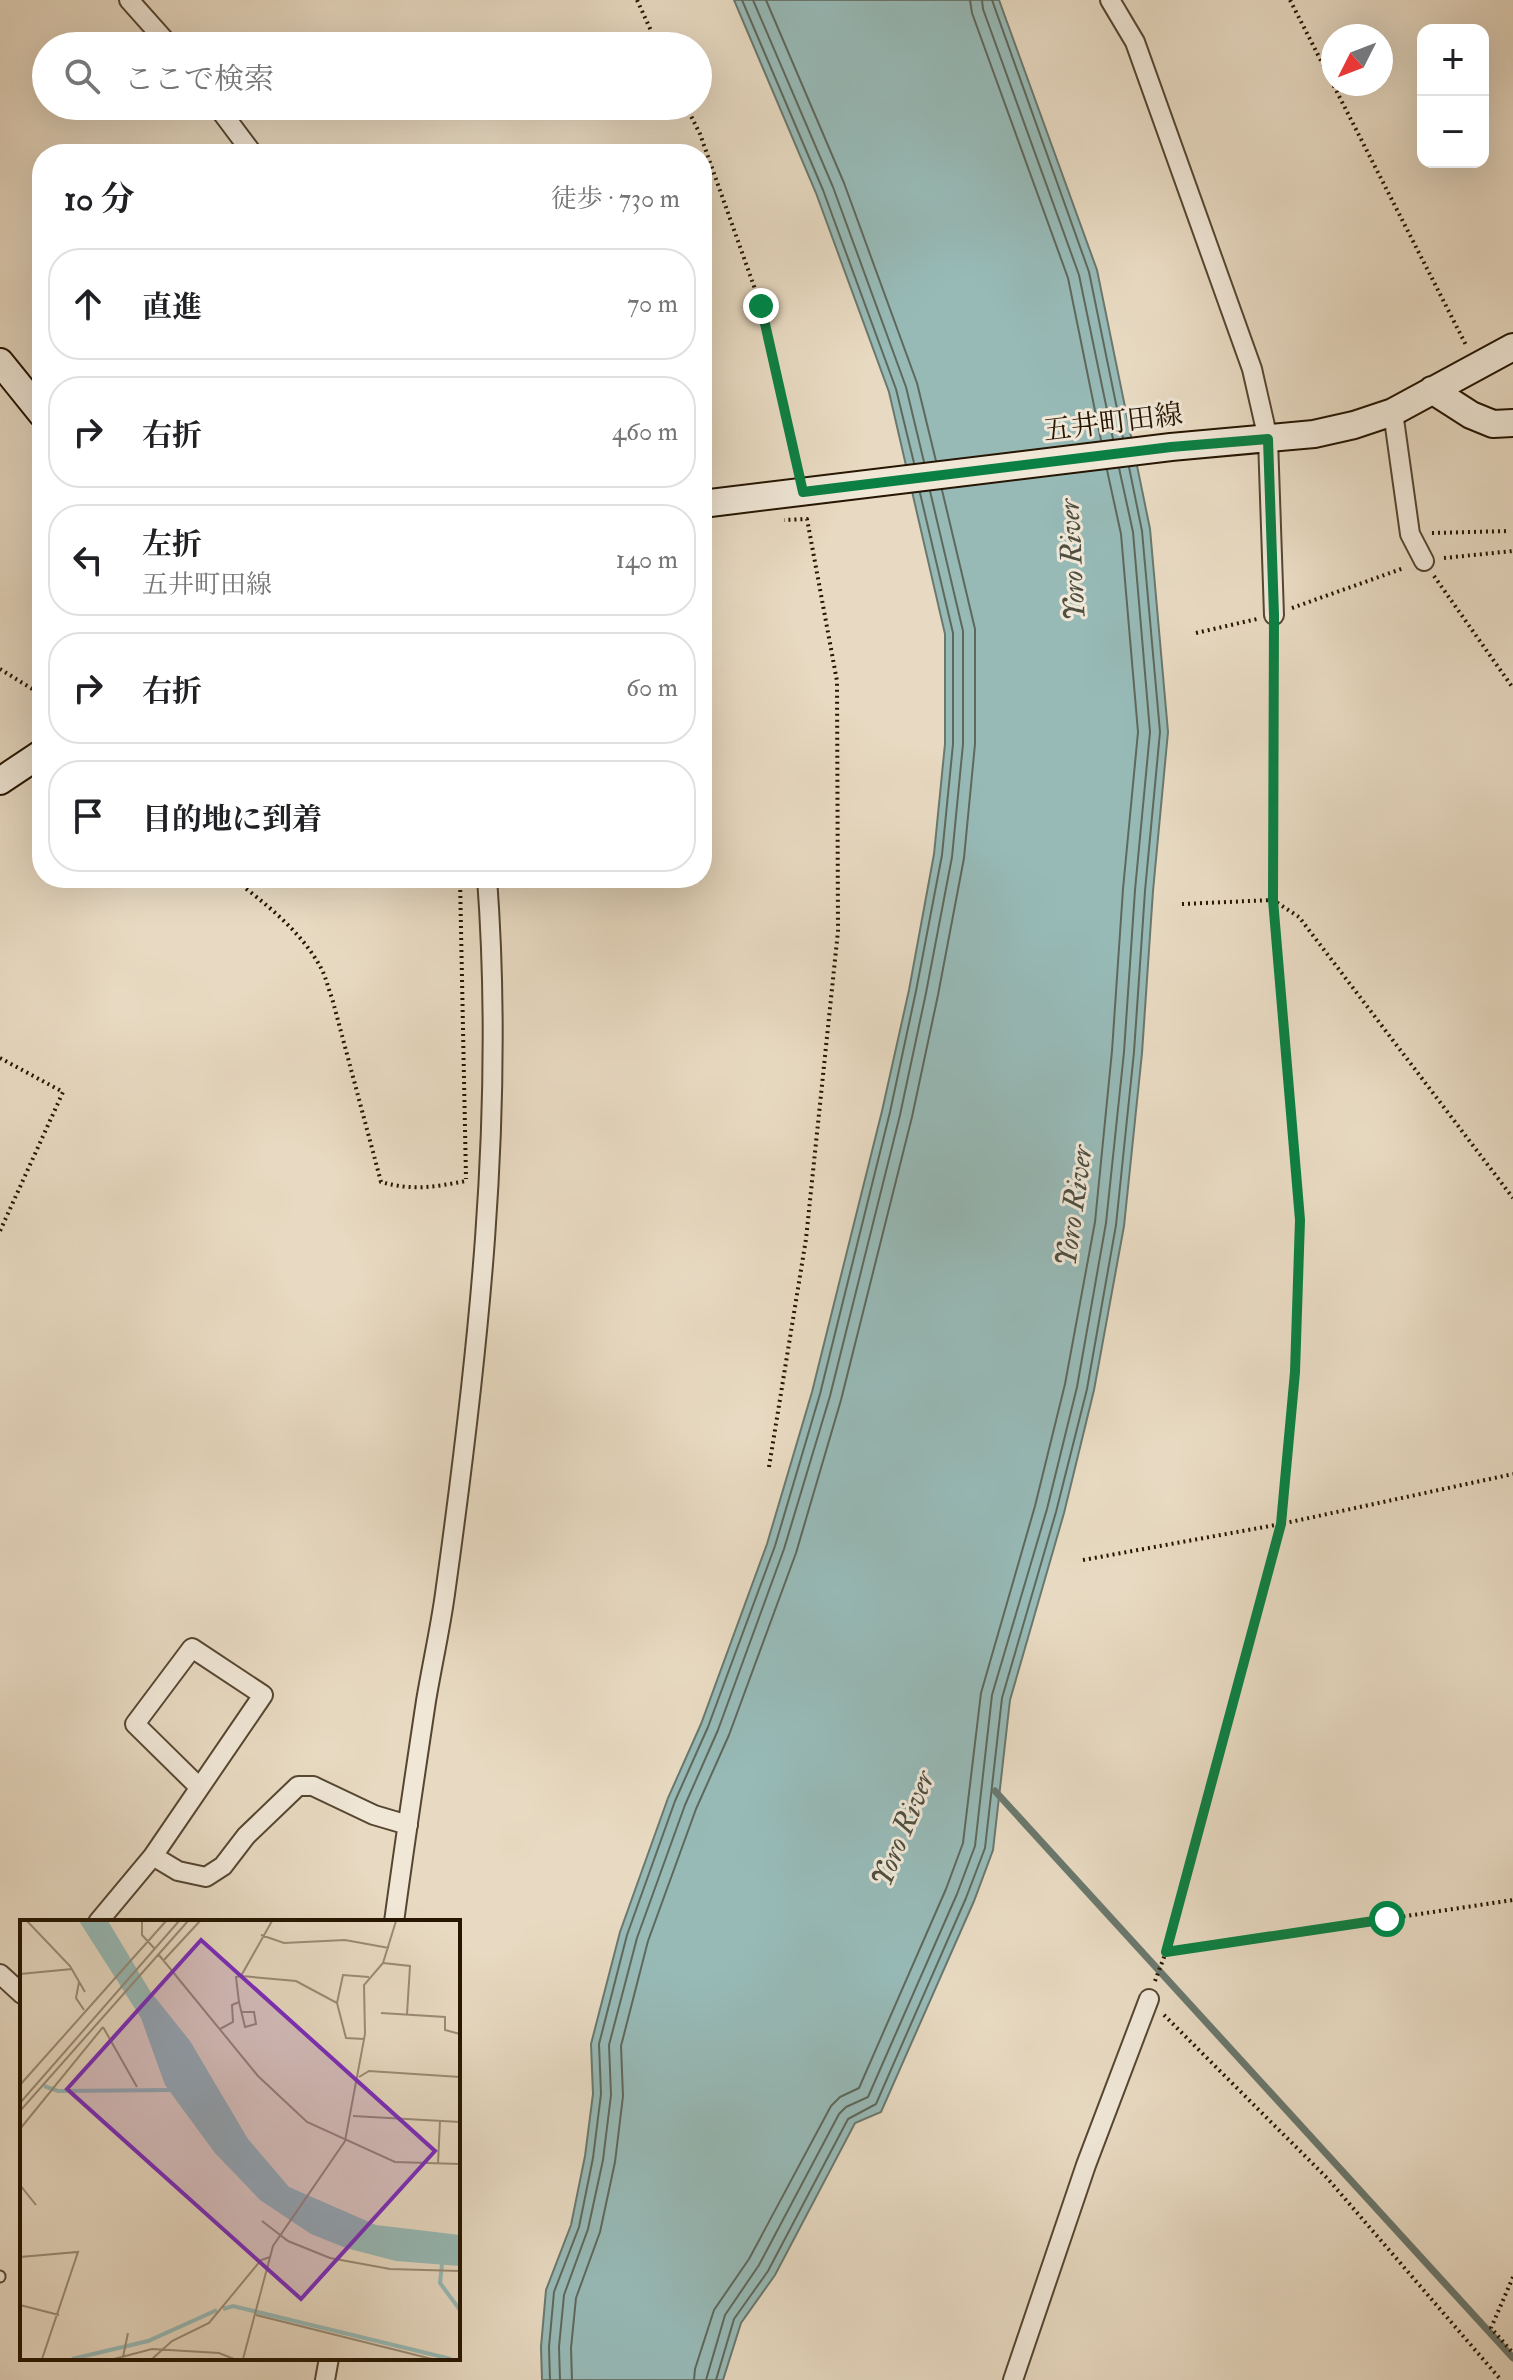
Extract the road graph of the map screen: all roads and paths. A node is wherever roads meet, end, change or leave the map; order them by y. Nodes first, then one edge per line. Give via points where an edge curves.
1 (129, 0) edge
2 (637, 0) edge
3 (1110, 0) edge
4 (1290, 0) edge
5 (158, 32) edge
6 (652, 32) edge
7 (228, 120) edge
8 (693, 120) edge
9 (246, 144) edge
10 (704, 144) edge
11 (712, 168) edge
12 (1513, 347) edge
13 (0, 362) edge
14 (1477, 366) junction
15 (1432, 390) junction
16 (32, 402) edge
17 (1393, 412) junction
18 (1513, 423) edge
19 (1268, 439) junction
20 (803, 492) junction
21 (712, 503) edge
22 (779, 521) dead end
23 (1510, 531) dead end
24 (1410, 534) junction
25 (1513, 551) edge
26 (1424, 561) junction
27 (1274, 615) junction
28 (1196, 633) dead end
29 (0, 669) edge
30 (1513, 688) edge
31 (32, 689) edge
32 (32, 760) edge
33 (0, 781) edge
34 (245, 888) edge
35 (460, 888) edge
36 (488, 888) edge
37 (1273, 900) junction
38 (1182, 904) dead end
39 (0, 1058) edge
40 (1513, 1198) edge
41 (0, 1231) edge
42 (769, 1467) dead end
43 (1513, 1474) edge
44 (1281, 1524) junction
45 (1083, 1560) dead end
46 (199, 1787) junction
47 (408, 1825) junction
48 (153, 1856) junction
49 (1513, 1900) edge
50 (100, 1920) edge
51 (394, 1920) edge
52 (1166, 1952) junction
53 (0, 1974) edge
54 (20, 1992) edge
55 (1149, 1999) junction
56 (1513, 2277) edge
57 (1513, 2353) edge
58 (329, 2360) edge
59 (325, 2380) edge
60 (1013, 2380) edge
61 (1501, 2380) edge

1 - 5 street
2 - 6 path
3 - 19 street via 1141,57 1252,369
4 - 14 path
7 - 9 street
8 - 10 path
11 - 20 path via 761,306
12 - 14 main road, 五井町田線
13 - 16 main road
14 - 15 main road, 五井町田線
15 - 17 main road, 五井町田線
15 - 18 main road via 1493,424
17 - 19 main road, 五井町田線 via 1314,434
17 - 24 street
19 - 20 main road, 五井町田線
19 - 27 street
20 - 21 main road, 五井町田線
22 - 42 path via 807,519 837,681 838,931 806,1239
23 - 24 path
24 - 26 street
25 - 26 path
26 - 27 path
26 - 30 path
27 - 28 path
27 - 37 path
29 - 31 path
32 - 33 main road
34 - 35 path via 286,924 322,969 381,1182 404,1188 466,1181
36 - 47 street via 494,1031 484,1260 445,1596
37 - 38 path
37 - 40 path via 1299,917
37 - 44 path via 1300,1220 1295,1372
39 - 41 path via 63,1092
43 - 44 path
44 - 45 path
44 - 52 path
46 - 46 street via 263,1695 192,1648 135,1724
46 - 48 street
47 - 48 street via 313,1786 298,1786 223,1866 206,1877 178,1871
47 - 51 street
48 - 50 street
49 - 52 path
52 - 55 path
53 - 54 street
55 - 60 street
55 - 61 path via 1328,2179
56 - 57 path via 1491,2328
58 - 59 street

